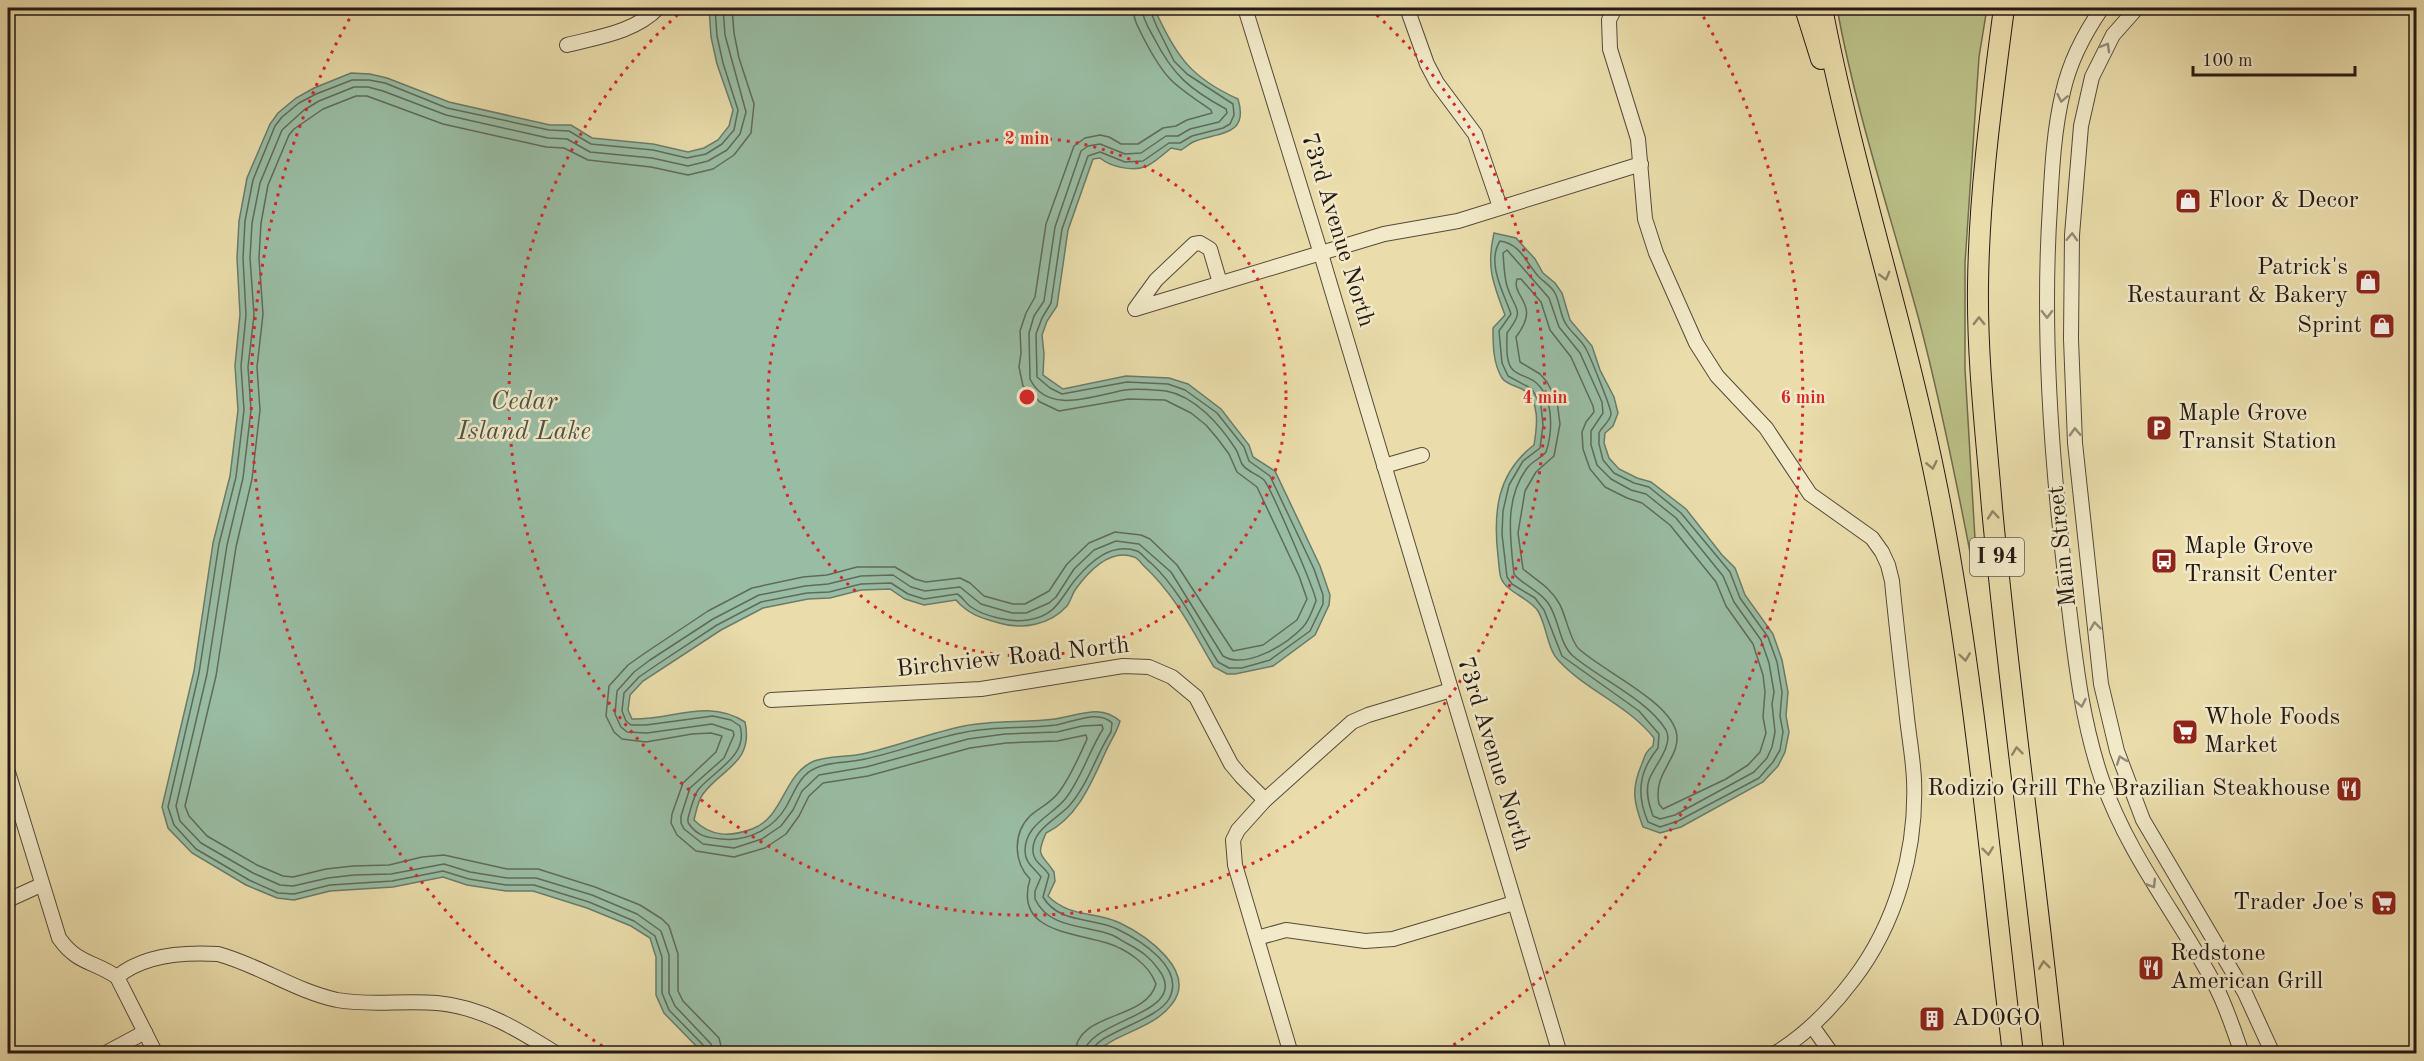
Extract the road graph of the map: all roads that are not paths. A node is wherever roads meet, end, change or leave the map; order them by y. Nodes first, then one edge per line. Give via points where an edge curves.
1 (658, 8) edge
2 (1245, 8) edge
3 (1407, 8) edge
4 (1615, 8) edge
5 (1805, 8) edge
6 (1822, 8) edge
7 (2004, 8) edge
8 (2009, 8) edge
9 (2102, 8) edge
10 (2137, 8) edge
11 (567, 45) dead end
12 (1994, 89) junction
13 (1641, 164) junction
14 (1500, 207) junction
15 (1871, 219) junction
16 (1322, 254) junction
17 (1220, 283) junction
18 (1422, 455) dead end
19 (1384, 466) junction
20 (1451, 690) junction
21 (771, 700) dead end
22 (8, 772) edge
23 (1265, 800) junction
24 (41, 885) junction
25 (8, 900) edge
26 (1514, 903) junction
27 (1257, 938) junction
28 (117, 978) junction
29 (1812, 1026) junction
30 (145, 1032) junction
31 (104, 1053) edge
32 (156, 1053) edge
33 (557, 1053) edge
34 (1291, 1053) edge
35 (1560, 1053) edge
36 (1774, 1053) edge
37 (1832, 1053) edge
38 (2013, 1053) edge
39 (2055, 1053) edge
40 (2242, 1053) edge
41 (2273, 1053) edge

1 - 11 street via 635,24
2 - 16 street, 73rd Avenue North
3 - 14 street via 1426,64 1475,134
4 - 13 street via 1609,20 1610,49 1638,139
5 - 15 highway
6 - 15 highway, I 94
7 - 12 highway
8 - 12 highway, I 94
9 -> 40 street, Main Street via 2079,44 2063,91 2055,139 2048,236 2052,450 2078,688 2088,736 2122,829 2215,986
41 -> 10 street, Main Street via 2245,993 2143,820 2117,751 2101,684 2075,443 2072,235 2081,126 2092,77 2113,35
39 -> 12 highway, I 94 via 1999,582 1982,384 1980,230
13 - 14 street
13 - 29 street via 1650,238 1706,362 1766,428 1810,494 1872,538 1892,581 1914,778 1913,827 1906,866 1880,939 1839,999
14 - 16 street via 1440,225 1384,234
15 -> 38 highway, I 94 via 1921,416 1951,566 1968,675
16 - 17 street
16 - 19 street, 73rd Avenue North
17 - 17 street via 1210,249 1194,244 1156,280 1135,309
18 - 19 street
19 - 20 street, 73rd Avenue North
20 - 23 street via 1352,722
20 - 26 street, 73rd Avenue North
21 - 23 street, Birchview Road North via 981,689 1123,666 1149,668 1172,677 1196,697 1231,764
22 - 24 street
23 - 27 street via 1233,840 1235,865
24 - 25 street
24 - 28 street via 64,946 82,961
26 - 27 street via 1393,939 1365,941 1286,930
26 - 35 street, 73rd Avenue North
27 - 34 street
28 - 30 street
28 - 33 street via 149,960 218,954 334,999 465,1007 491,1016
29 - 36 street
29 - 37 street
30 - 31 street
30 - 32 street

